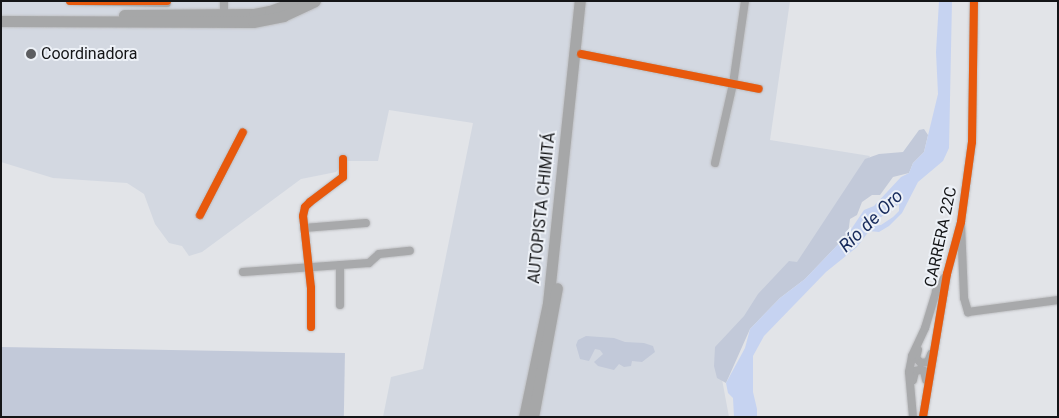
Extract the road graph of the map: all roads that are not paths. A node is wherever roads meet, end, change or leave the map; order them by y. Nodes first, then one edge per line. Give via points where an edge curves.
1 (70, 1) edge
2 (78, 1) edge
3 (224, 1) edge
4 (315, 1) edge
5 (580, 1) edge
6 (587, 1) edge
7 (745, 1) edge
8 (974, 1) edge
9 (167, 2) edge
10 (291, 3) edge
11 (1, 14) edge
12 (224, 15) junction
13 (167, 16) junction
14 (1, 21) edge
15 (581, 54) junction
16 (732, 84) junction
17 (759, 89) dead end
18 (243, 132) dead end
19 (343, 159) dead end
20 (715, 163) dead end
21 (200, 215) dead end
22 (961, 222) junction
23 (366, 224) dead end
24 (304, 228) junction
25 (410, 251) dead end
26 (340, 265) junction
27 (307, 268) junction
28 (243, 272) dead end
29 (947, 274) junction
30 (1058, 300) edge
31 (340, 305) dead end
32 (311, 327) dead end
33 (920, 340) junction
34 (934, 346) junction
35 (926, 392) junction
36 (912, 393) junction
37 (524, 417) edge
38 (533, 417) edge
39 (913, 417) edge
40 (923, 417) edge

1 - 2 street
2 - 9 street
3 - 12 street
4 - 14 highway via 283,16 253,22
5 - 37 highway, AUTOPISTA CHIMITÁ via 548,303
6 - 15 highway, AUTOPISTA CHIMITÁ
7 - 16 street
8 - 22 street, CARRERA 22C via 972,142
9 - 13 street
10 - 12 highway via 254,14
11 - 13 highway
12 - 13 highway
15 - 16 street
15 - 38 highway, AUTOPISTA CHIMITÁ via 556,304
16 - 17 street
16 - 20 street
18 - 21 street
19 - 24 street via 344,172 340,181 305,207
22 - 29 street, CARRERA 22C
22 - 30 street via 964,298 968,312
23 - 24 street
24 - 27 street
25 - 26 street via 378,254 369,263
26 - 27 street
26 - 31 street
27 - 28 street
27 - 32 street via 311,288
29 - 33 street, CARRERA 22C via 936,291
29 - 34 street, CARRERA 22C
33 - 34 street via 916,358 920,363 928,362
33 - 36 street, CARRERA 22C via 909,372
34 - 35 street, CARRERA 22C
35 - 36 street via 926,375 920,370 913,374
35 - 40 street, CARRERA 22C
36 - 39 street, CARRERA 22C

